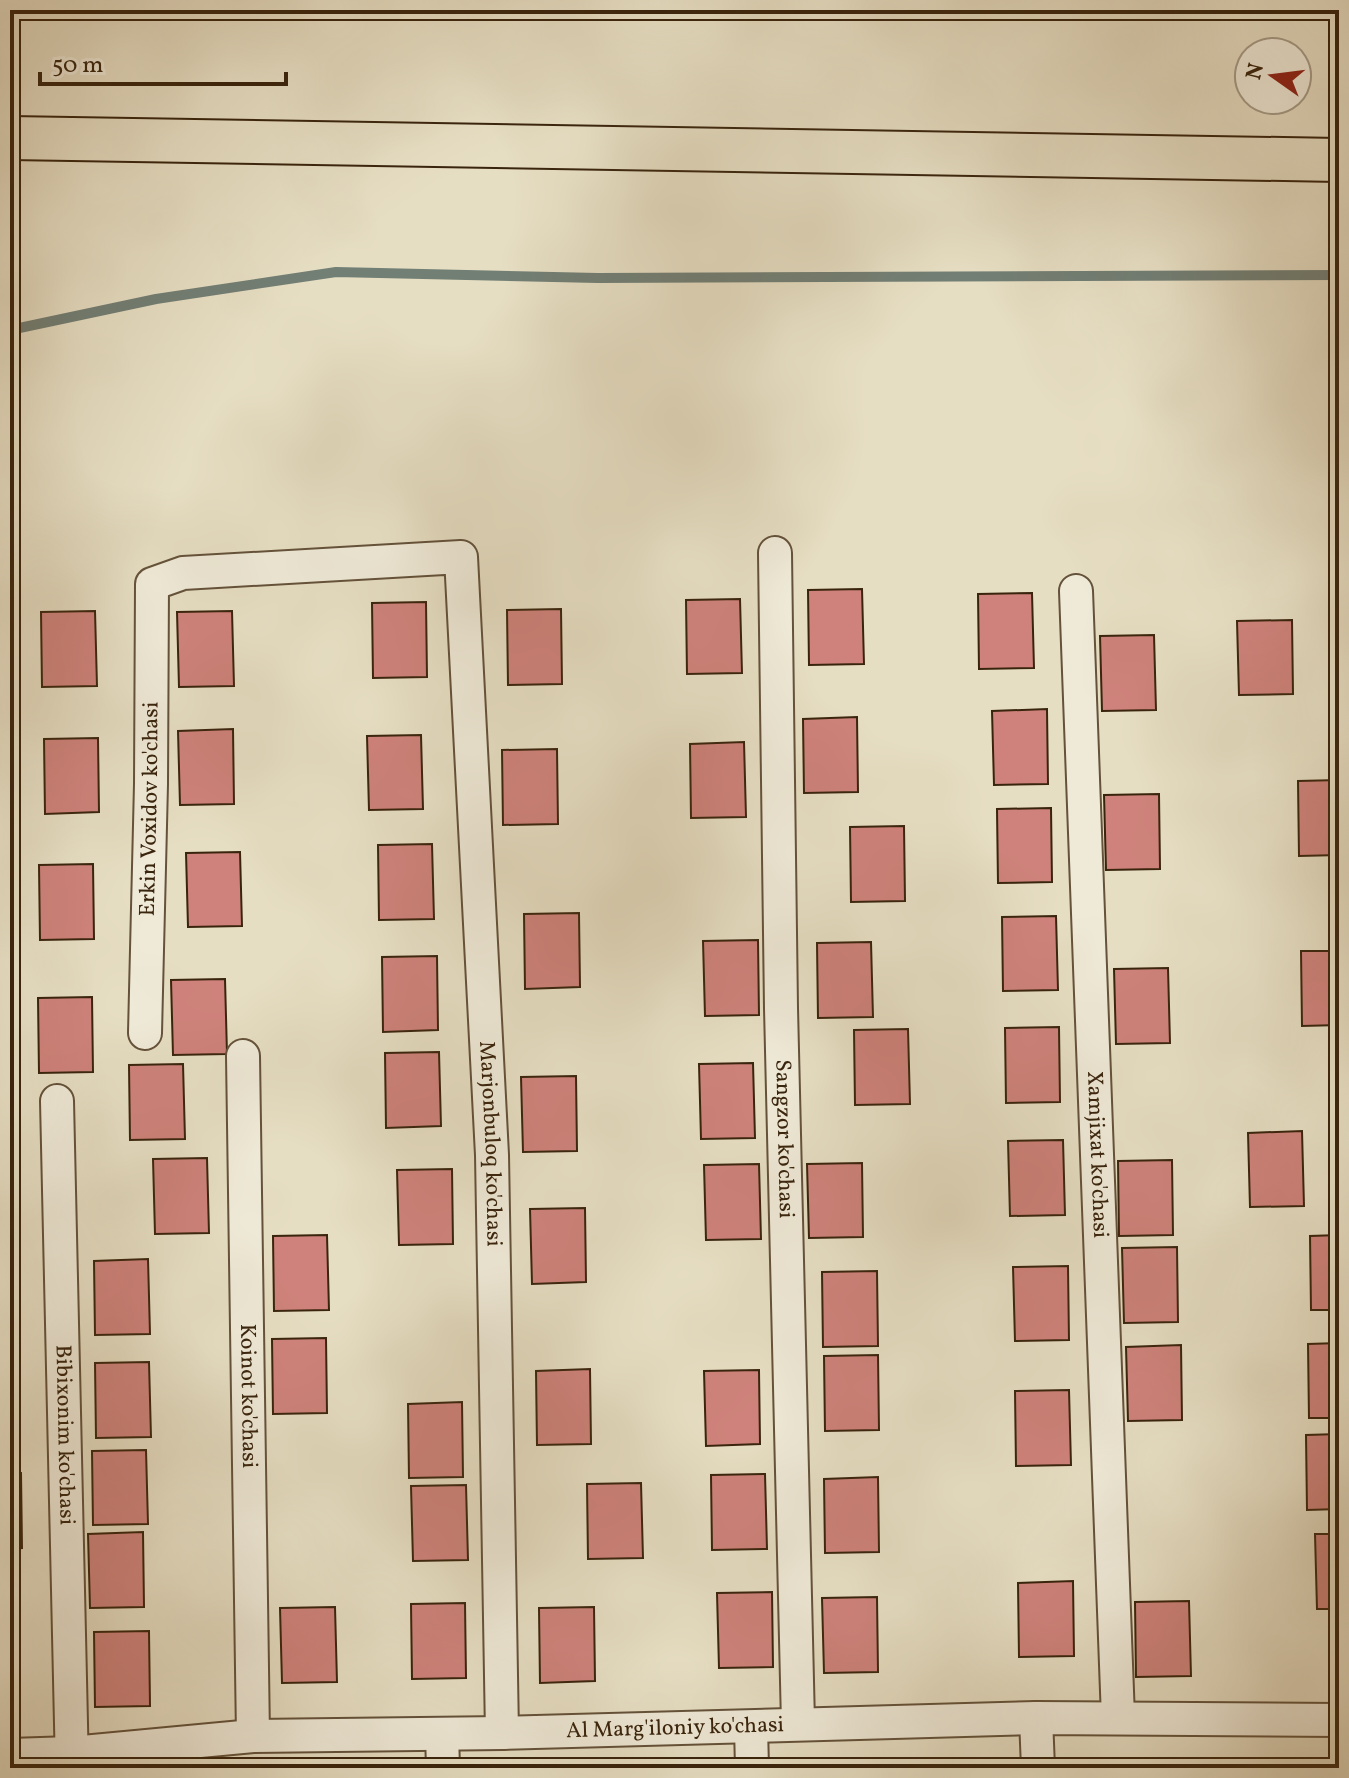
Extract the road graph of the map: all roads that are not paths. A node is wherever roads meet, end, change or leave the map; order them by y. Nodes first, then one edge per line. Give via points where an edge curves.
1 (10, 138) edge
2 (1339, 160) edge
3 (775, 553) dead end
4 (152, 584) joint
5 (1076, 591) dead end
6 (145, 1033) dead end
7 (243, 1056) dead end
8 (57, 1101) dead end
9 (1036, 1718) junction
10 (1118, 1718) junction
11 (1339, 1720) edge
12 (798, 1723) junction
13 (751, 1727) junction
14 (502, 1733) junction
15 (442, 1734) junction
16 (253, 1736) junction
17 (10, 1755) edge
18 (72, 1760) edge
19 (443, 1768) edge
20 (752, 1768) edge
21 (1038, 1768) edge

1 - 2 main road
3 - 12 street, Sangzor ko'chasi
4 - 6 street, Erkin Voxidov ko'chasi
4 - 14 street, Marjonbuloq ko'chasi via 183,573 461,557 492,1155
5 - 10 street, Xamjixat ko'chasi
7 - 16 street, Koinot ko'chasi
8 - 18 street, Bibixonim ko'chasi
9 - 10 street, Al Marg'iloniy ko'chasi
9 - 12 street, Al Marg'iloniy ko'chasi
9 - 21 street
10 - 11 street, Al Marg'iloniy ko'chasi
12 - 13 street, Al Marg'iloniy ko'chasi
13 - 14 street, Al Marg'iloniy ko'chasi
13 - 20 street
14 - 15 street, Al Marg'iloniy ko'chasi
15 - 16 street, Al Marg'iloniy ko'chasi
15 - 19 street
16 - 18 street, Al Marg'iloniy ko'chasi
17 - 18 street, Al Marg'iloniy ko'chasi

